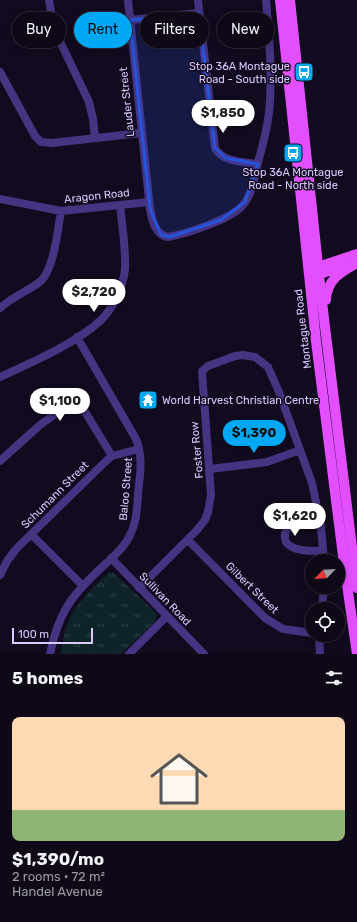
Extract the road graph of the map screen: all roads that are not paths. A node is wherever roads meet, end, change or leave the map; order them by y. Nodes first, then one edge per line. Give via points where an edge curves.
1 (49, 0) edge
2 (128, 0) edge
3 (198, 0) edge
4 (266, 0) edge
5 (280, 0) edge
6 (290, 0) edge
7 (129, 12) edge
8 (199, 12) edge
9 (132, 41) edge
10 (203, 48) edge
11 (0, 72) edge
12 (141, 133) junction
13 (95, 138) junction
14 (258, 164) junction
15 (0, 199) edge
16 (149, 202) junction
17 (120, 204) junction
18 (61, 211) junction
19 (314, 227) junction
20 (357, 254) edge
21 (342, 259) junction
22 (357, 263) edge
23 (319, 270) junction
24 (308, 273) junction
25 (1, 305) edge
26 (324, 315) junction
27 (77, 337) junction
28 (0, 377) edge
29 (139, 449) junction
30 (300, 450) junction
31 (112, 456) junction
32 (0, 461) edge
33 (210, 469) junction
34 (319, 516) junction
35 (32, 534) junction
36 (188, 540) junction
37 (323, 551) junction
38 (323, 554) edge
39 (110, 558) junction
40 (2, 566) edge
41 (0, 575) edge
42 (83, 586) junction
43 (139, 588) junction
44 (357, 588) edge
45 (167, 616) junction
46 (305, 632) edge
47 (356, 638) edge
48 (319, 642) edge
49 (50, 654) edge
50 (128, 654) edge
51 (204, 654) edge
52 (320, 654) edge
53 (357, 654) edge

1 - 13 street via 54,29 89,102
2 - 7 street, Lauder Street
3 - 8 street
4 - 14 street via 270,99 267,128
5 - 24 main road, Montague Road
6 - 19 main road, Montague Road
9 - 12 street, Lauder Street
10 - 14 street via 215,148 226,158
11 - 13 street via 35,136 41,142 48,144
12 - 13 street
12 - 16 street, Lauder Street
14 - 16 street, Lauder Street via 249,196 243,205 230,216 215,222 165,237 156,228
15 - 18 street, Aragon Road
16 - 17 street, Aragon Road
17 - 18 street, Aragon Road
17 - 27 street via 125,263 121,288 106,315
18 - 25 street via 47,274 39,282
19 - 21 main road via 322,252 330,258
19 - 23 main road, Montague Road
20 - 21 main road
21 - 23 main road
22 - 23 main road
22 - 26 main road via 340,272 331,281 326,292
23 - 24 main road
23 - 26 main road, Montague Road
24 - 47 main road, Montague Road via 344,564
26 - 44 main road, Montague Road
27 - 28 street
27 - 29 street, Baloo Street via 129,426
29 - 31 street, Schumann Street
29 - 39 street, Baloo Street via 140,474 134,523 128,538
30 - 33 street via 267,462
30 - 33 street, Foster Row via 268,367 251,356 235,356 208,366 202,372
30 - 34 street, Foster Row via 312,483
31 - 32 street via 84,410 72,404 40,425
31 - 35 street, Schumann Street
33 - 36 street, Foster Row via 212,495 208,512 202,524
34 - 37 street, Foster Row
34 - 37 street via 290,526 284,538 287,544 294,548
35 - 40 street, Schumann Street
35 - 42 street
36 - 43 street, Foster Row
36 - 46 street, Gilbert Street via 265,618 283,629
37 - 38 street, Foster Row
39 - 42 street, Baloo Street
39 - 43 street, Sullivan Road
40 - 41 street, Schumann Street
42 - 49 street, Baloo Street via 61,616
43 - 45 street, Sullivan Road
45 - 50 street
45 - 51 street, Sullivan Road
47 - 53 main road, Montague Road
48 - 52 street

